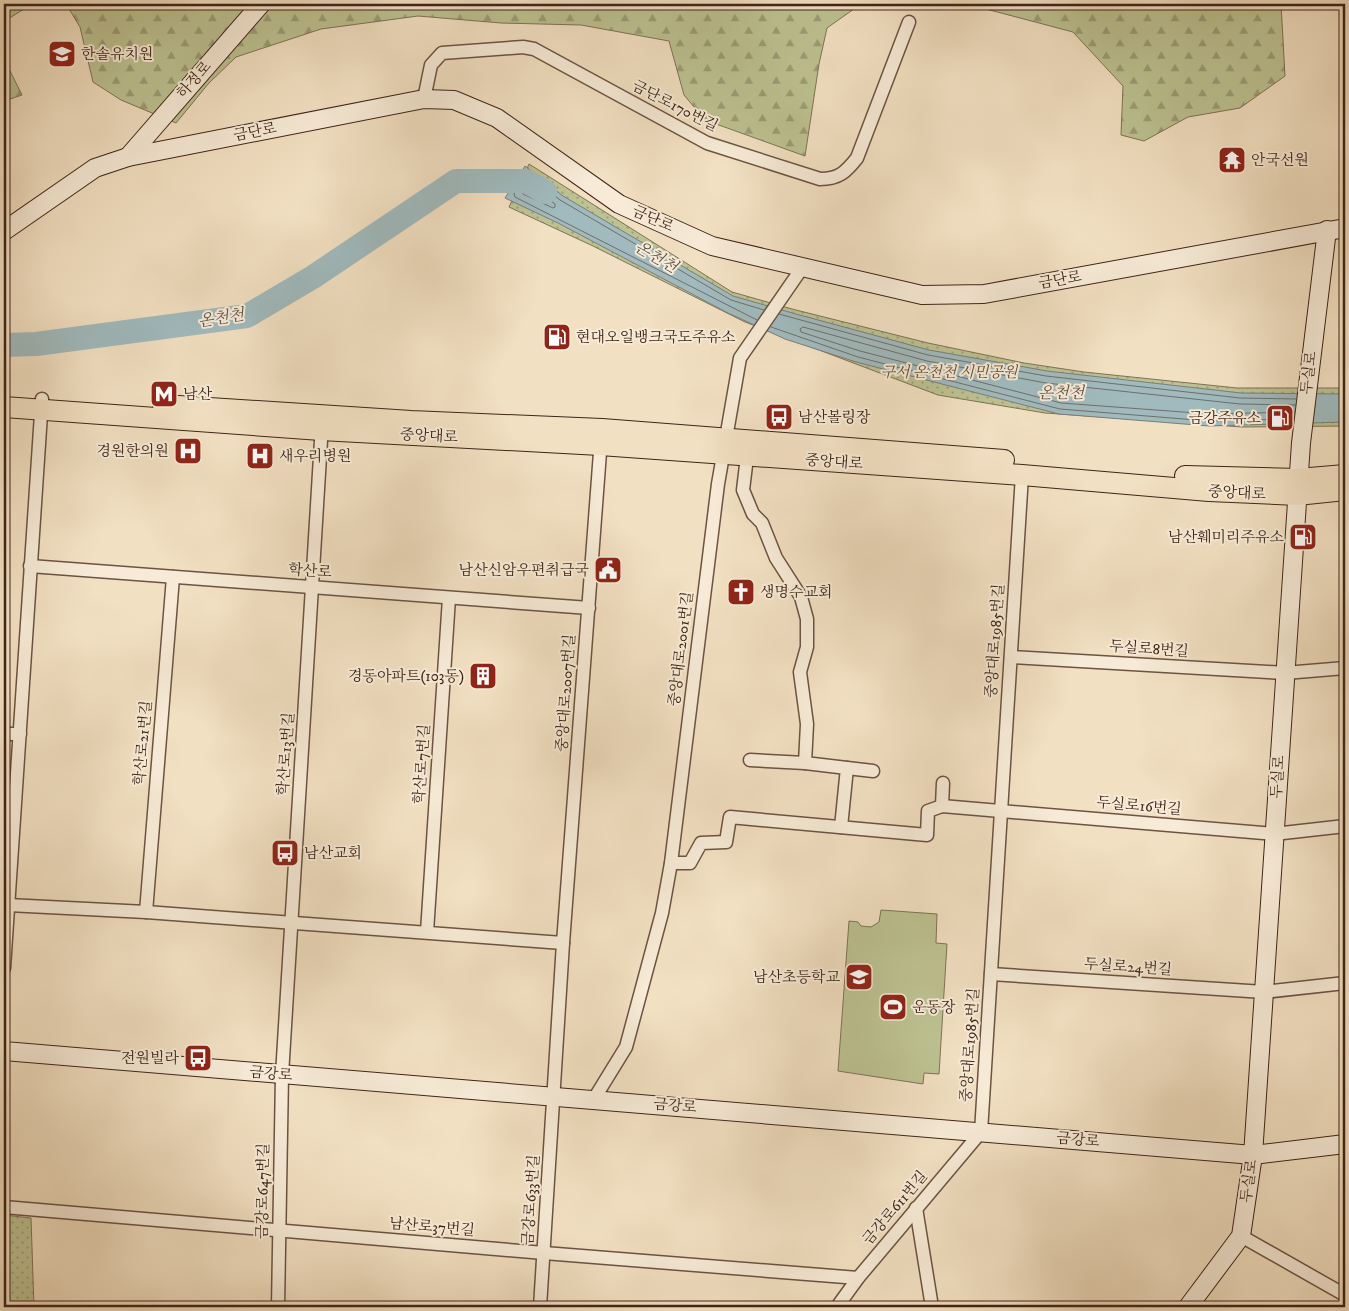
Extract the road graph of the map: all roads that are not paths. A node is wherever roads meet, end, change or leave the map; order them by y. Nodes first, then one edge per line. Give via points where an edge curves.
1 (261, 4) edge
2 (910, 22) dead end
3 (424, 100) junction
4 (128, 157) junction
5 (1345, 228) edge
6 (1327, 230) junction
7 (4, 231) edge
8 (802, 268) junction
9 (4, 396) edge
10 (42, 404) junction
11 (4, 407) edge
12 (322, 422) junction
13 (601, 437) junction
14 (725, 447) junction
15 (747, 456) junction
16 (1022, 474) junction
17 (1345, 475) edge
18 (1298, 487) junction
19 (1345, 490) edge
20 (30, 566) junction
21 (173, 577) junction
22 (312, 588) junction
23 (449, 598) junction
24 (589, 608) junction
25 (1011, 656) junction
26 (1345, 668) edge
27 (1285, 673) junction
28 (4, 734) edge
29 (20, 734) junction
30 (750, 760) dead end
31 (805, 763) junction
32 (847, 768) junction
33 (873, 771) dead end
34 (943, 783) dead end
35 (942, 806) junction
36 (1001, 810) junction
37 (1345, 826) edge
38 (841, 827) junction
39 (1274, 834) junction
40 (671, 863) junction
41 (8, 905) junction
42 (146, 912) junction
43 (291, 923) junction
44 (427, 932) junction
45 (563, 943) junction
46 (4, 968) edge
47 (991, 974) junction
48 (1345, 983) edge
49 (1264, 992) junction
50 (4, 1051) edge
51 (282, 1075) junction
52 (555, 1096) junction
53 (594, 1099) junction
54 (981, 1132) junction
55 (1345, 1144) edge
56 (1253, 1155) junction
57 (4, 1207) edge
58 (916, 1208) junction
59 (279, 1231) junction
60 (1241, 1236) junction
61 (544, 1254) junction
62 (858, 1278) junction
63 (1345, 1295) edge
64 (278, 1307) edge
65 (540, 1307) edge
66 (837, 1307) edge
67 (932, 1307) edge
68 (1188, 1307) edge

1 - 4 street, 하정로
2 - 3 street, 금단로170번길 via 857,158 846,172 835,179 820,179 707,143 523,46 442,52 431,65
3 - 4 street, 금단로
3 - 8 street, 금단로 via 454,100 497,118 619,204 712,246
4 - 7 street, 금단로 via 95,168
5 - 6 street, 금단로
6 - 8 street, 금단로 via 984,294 922,295
6 - 18 street, 두실로
8 - 14 street via 740,358
9 - 10 main road, 중앙대로
10 - 11 main road, 중앙대로
10 - 12 main road, 중앙대로
10 - 20 street
12 - 13 main road, 중앙대로 via 410,421
12 - 22 street
13 - 14 main road, 중앙대로
13 - 24 street, 중앙대로2007번길
14 - 15 main road, 중앙대로
14 - 18 main road, 중앙대로 via 1028,461
14 - 40 street, 중앙대로2001번길
15 - 16 main road, 중앙대로
15 - 31 street via 743,490 753,514 762,523 776,558 801,598 807,619 807,647 800,672 806,724
16 - 18 main road, 중앙대로 via 1209,491
16 - 25 street, 중앙대로1985번길
17 - 18 main road, 중앙대로
18 - 19 main road, 중앙대로
18 - 27 street, 두실로
20 - 21 street, 학산로
20 - 29 street
21 - 22 street, 학산로
21 - 42 street, 학산로21번길
22 - 23 street, 학산로
22 - 43 street, 학산로13번길
23 - 24 street, 학산로
23 - 44 street, 학산로7번길
24 - 45 street, 중앙대로2007번길
25 - 27 street, 두실로8번길
25 - 36 street, 중앙대로1985번길
26 - 27 street, 두실로8번길
27 - 39 street, 두실로
28 - 29 street
29 - 41 street
30 - 31 street
31 - 32 street
32 - 33 street
32 - 38 street
34 - 35 street
35 - 36 street
35 - 38 street via 928,811 927,835
36 - 39 street, 두실로16번길
36 - 47 street, 중앙대로1985번길
37 - 39 street, 두실로16번길
38 - 40 street via 730,817 726,842 701,842 690,862
39 - 49 street, 두실로
40 - 53 street, 중앙대로2001번길 via 662,914 626,1047
41 - 42 street
41 - 46 street
42 - 43 street
43 - 44 street
43 - 51 street, 학산로13번길
44 - 45 street
45 - 52 street, 중앙대로2007번길
47 - 49 street, 두실로24번길
47 - 54 street, 중앙대로1985번길
48 - 49 street, 두실로24번길
49 - 56 street, 두실로
50 - 51 street, 금강로
51 - 52 street, 금강로
51 - 59 street, 금강로647번길
52 - 53 street, 금강로
52 - 61 street, 금강로633번길
53 - 54 street, 금강로
54 - 56 street, 금강로
54 - 58 street, 금강로611번길
55 - 56 street, 금강로
56 - 60 street, 두실로
57 - 59 street, 남산로37번길
58 - 62 street, 금강로611번길
58 - 67 street
59 - 61 street, 남산로37번길
59 - 64 street, 금강로647번길
60 - 63 street
60 - 68 street, 두실로
61 - 62 street, 남산로37번길
61 - 65 street, 금강로633번길
62 - 66 street, 금강로611번길

